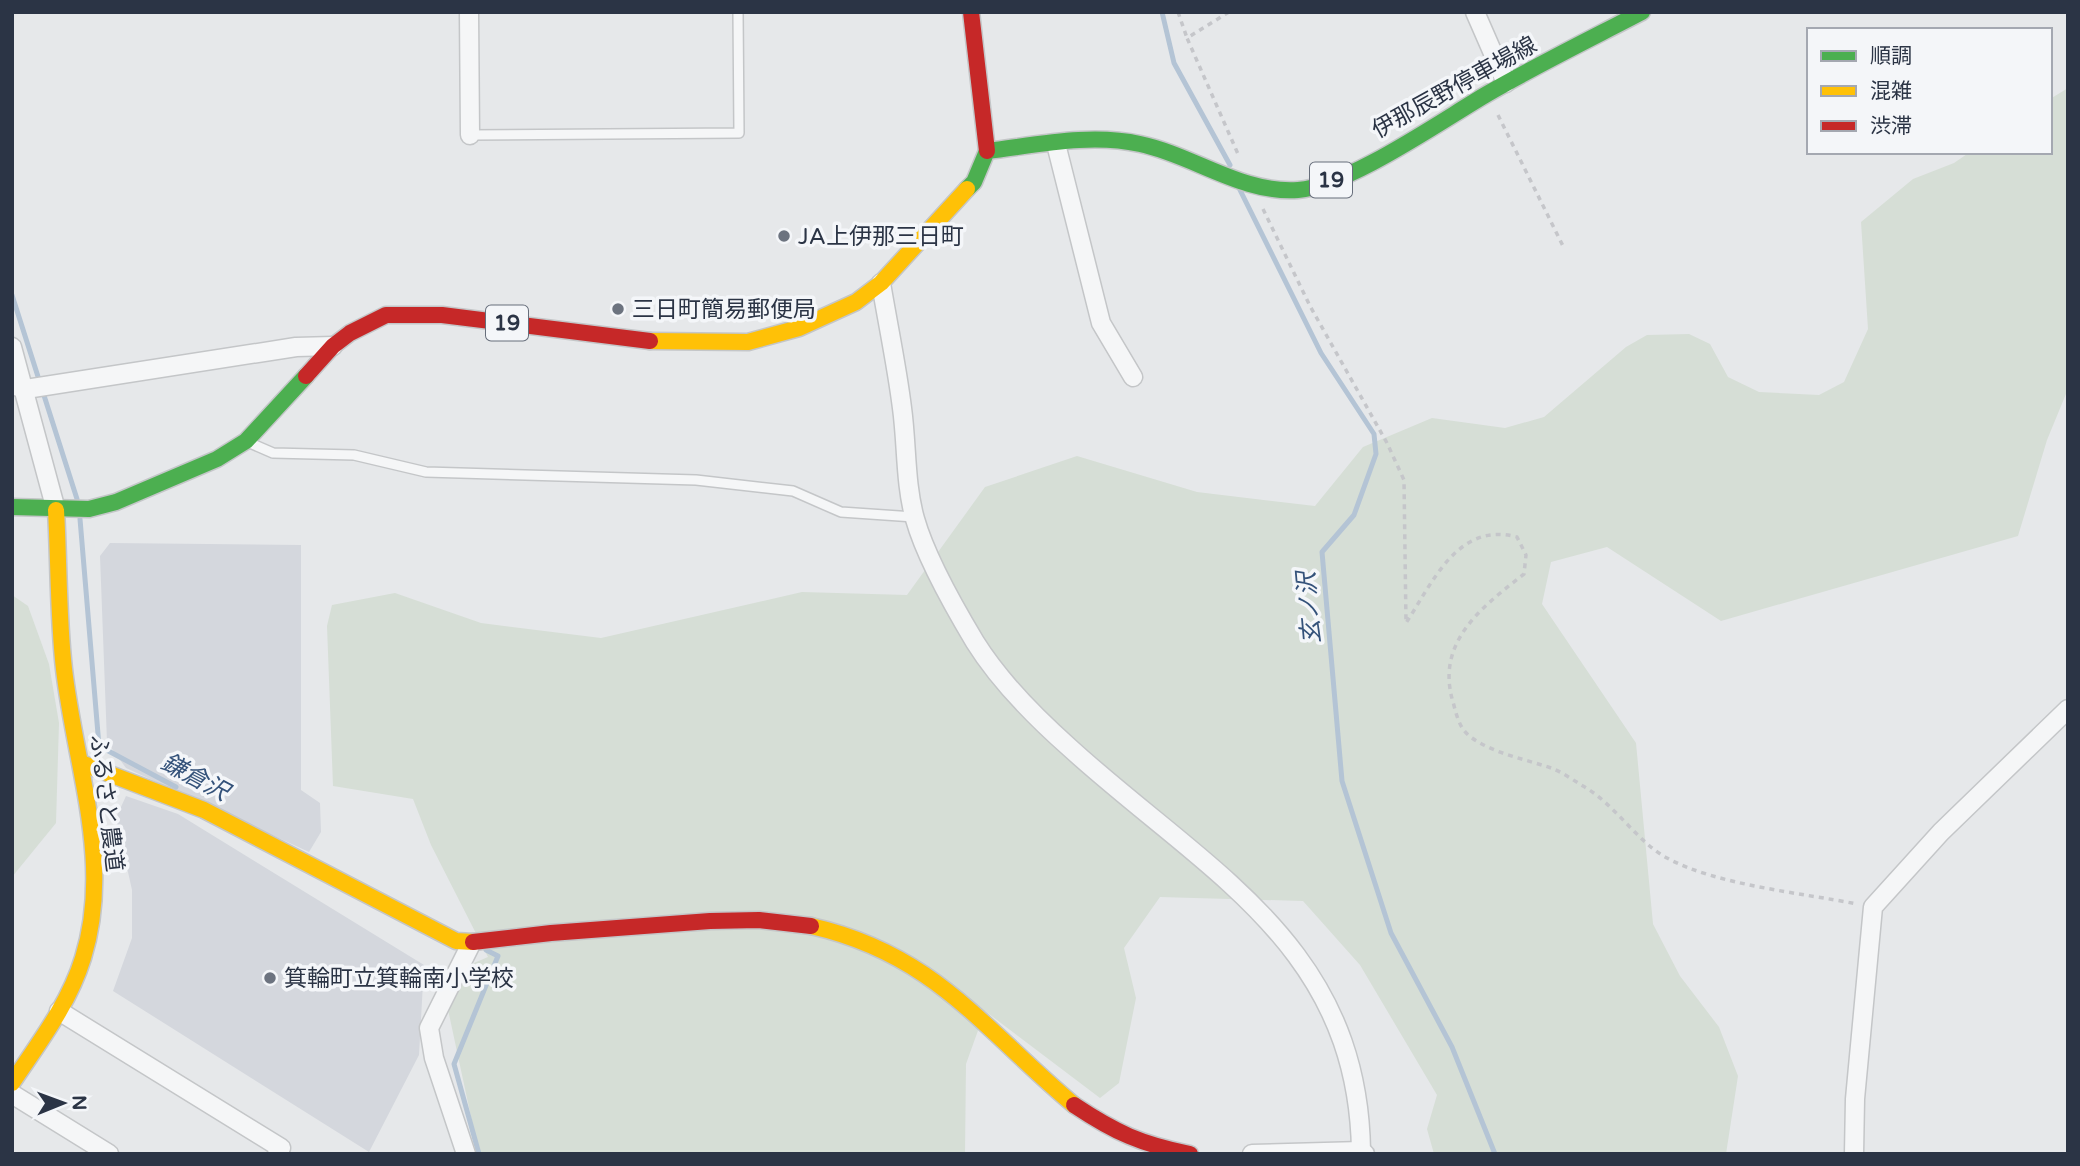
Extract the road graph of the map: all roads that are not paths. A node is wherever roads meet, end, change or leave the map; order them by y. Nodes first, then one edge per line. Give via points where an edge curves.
1 (469, 12) edge
2 (738, 12) edge
3 (971, 12) edge
4 (1475, 12) edge
5 (1642, 12) edge
6 (1506, 83) junction
7 (470, 135) joint
8 (1056, 144) junction
9 (988, 151) junction
10 (881, 284) junction
11 (333, 346) junction
12 (12, 347) edge
13 (1133, 377) dead end
14 (19, 387) edge
15 (246, 442) junction
16 (12, 507) edge
17 (56, 510) junction
18 (914, 517) junction
19 (2068, 709) edge
20 (81, 763) junction
21 (471, 944) junction
22 (59, 1012) junction
23 (12, 1083) edge
24 (12, 1094) edge
25 (1363, 1152) edge
26 (109, 1154) edge
27 (277, 1154) edge
28 (466, 1154) edge
29 (1190, 1154) edge
30 (1252, 1154) edge
31 (1854, 1154) edge

1 - 7 street
2 - 7 lane via 738,133
3 - 9 street
4 - 6 street
5 - 6 street, 伊那辰野停車場線 / 19
6 - 8 street, 伊那辰野停車場線 / 19 via 1317,187 1287,190 1251,184 1139,144 1105,140
8 - 9 street, 伊那辰野停車場線 / 19
8 - 13 street via 1101,323
9 - 10 street, 19 via 974,183
10 - 11 street, 19 via 856,302 799,328 748,342 638,340 412,313 386,315
10 - 18 street via 902,405
11 - 14 street via 296,347
11 - 15 street, 19
12 - 14 street
14 - 17 street
15 - 17 street, 19 via 116,502
15 - 18 lane via 273,453 354,454 426,472 696,480 793,491 841,512
16 - 17 street, 19
17 - 20 street, ふるさと農道 via 64,670
18 - 25 street via 976,643 1028,710 1286,938 1327,1001 1345,1046 1359,1105
19 - 31 street via 1941,832 1873,907
20 - 21 street via 204,810 445,935
20 - 22 street, ふるさと農道 via 93,828 96,898 83,958
21 - 28 street via 429,1028 434,1058
21 - 29 street via 531,934 758,918 822,927 912,964 1088,1117 1116,1134
22 - 23 street, ふるさと農道
22 - 27 street via 281,1148
24 - 26 street
25 - 30 street

